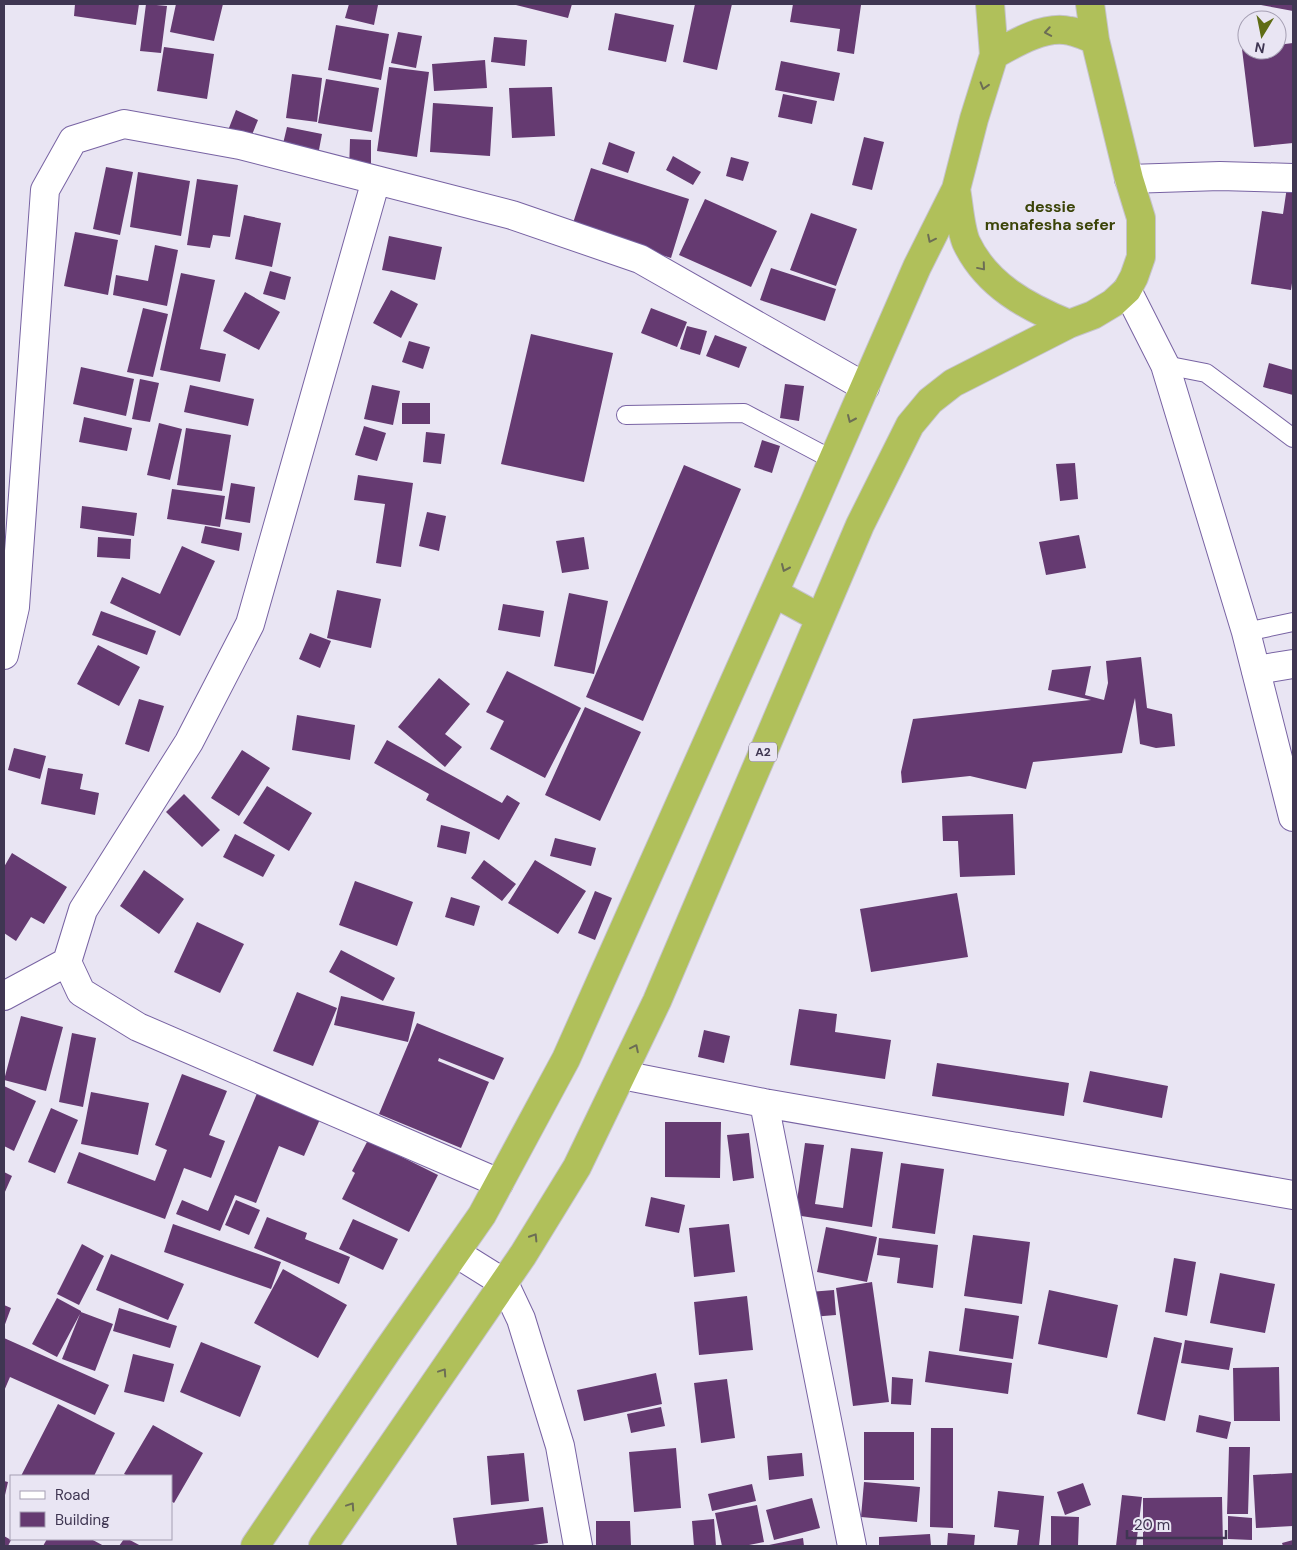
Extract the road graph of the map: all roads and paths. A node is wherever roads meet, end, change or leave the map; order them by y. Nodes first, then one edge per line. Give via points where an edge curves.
1 (990, 4) edge
2 (1090, 4) edge
3 (1095, 40) junction
4 (994, 55) junction
5 (1293, 178) edge
6 (1129, 179) junction
7 (376, 180) junction
8 (956, 189) junction
9 (1126, 290) junction
10 (1069, 324) junction
11 (1165, 365) junction
12 (865, 387) junction
13 (626, 415) dead end
14 (1293, 438) edge
15 (833, 460) junction
16 (774, 592) junction
17 (820, 618) junction
18 (1293, 622) edge
19 (1246, 632) junction
20 (4, 655) edge
21 (1293, 664) edge
22 (1256, 670) junction
23 (1293, 818) edge
24 (67, 962) junction
25 (4, 996) edge
26 (622, 1075) junction
27 (764, 1103) junction
28 (499, 1183) junction
29 (1293, 1195) edge
30 (456, 1253) junction
31 (504, 1283) junction
32 (255, 1546) edge
33 (323, 1546) edge
34 (578, 1546) edge
35 (852, 1546) edge

1 - 4 highway
2 - 3 highway, A2
3 -> 4 highway via 1070,30 1057,30 1030,35
3 - 6 highway, A2
4 -> 8 highway
5 - 6 street
6 - 9 highway, A2 via 1141,218 1142,241 1134,277
7 - 12 street via 512,215 640,259
7 - 20 street via 240,144 124,124 73,140 45,190 15,607
7 - 24 street via 250,624 189,742 83,910
8 -> 10 highway via 966,240 977,262 997,284 1019,300
8 -> 12 highway via 917,267
9 - 10 highway, A2 via 1113,303 1093,315
9 - 11 street
10 - 17 highway, A2 via 953,383 930,401 910,425 860,525
11 - 14 lane via 1206,373
11 - 19 street
12 -> 15 highway
13 - 15 lane via 744,413
15 -> 16 highway
16 - 17 highway
16 - 28 highway via 566,1059
26 -> 17 highway, A2 via 657,1001
18 - 19 lane
19 - 22 street
21 - 22 street
22 - 23 street
24 - 25 street
24 - 28 street via 81,992 138,1027
26 - 27 street
31 -> 26 highway, A2 via 577,1166
27 - 29 street
27 - 35 street
28 - 30 highway
30 - 31 street
30 - 32 highway
33 -> 31 highway, A2
31 - 34 street via 522,1318 560,1446

